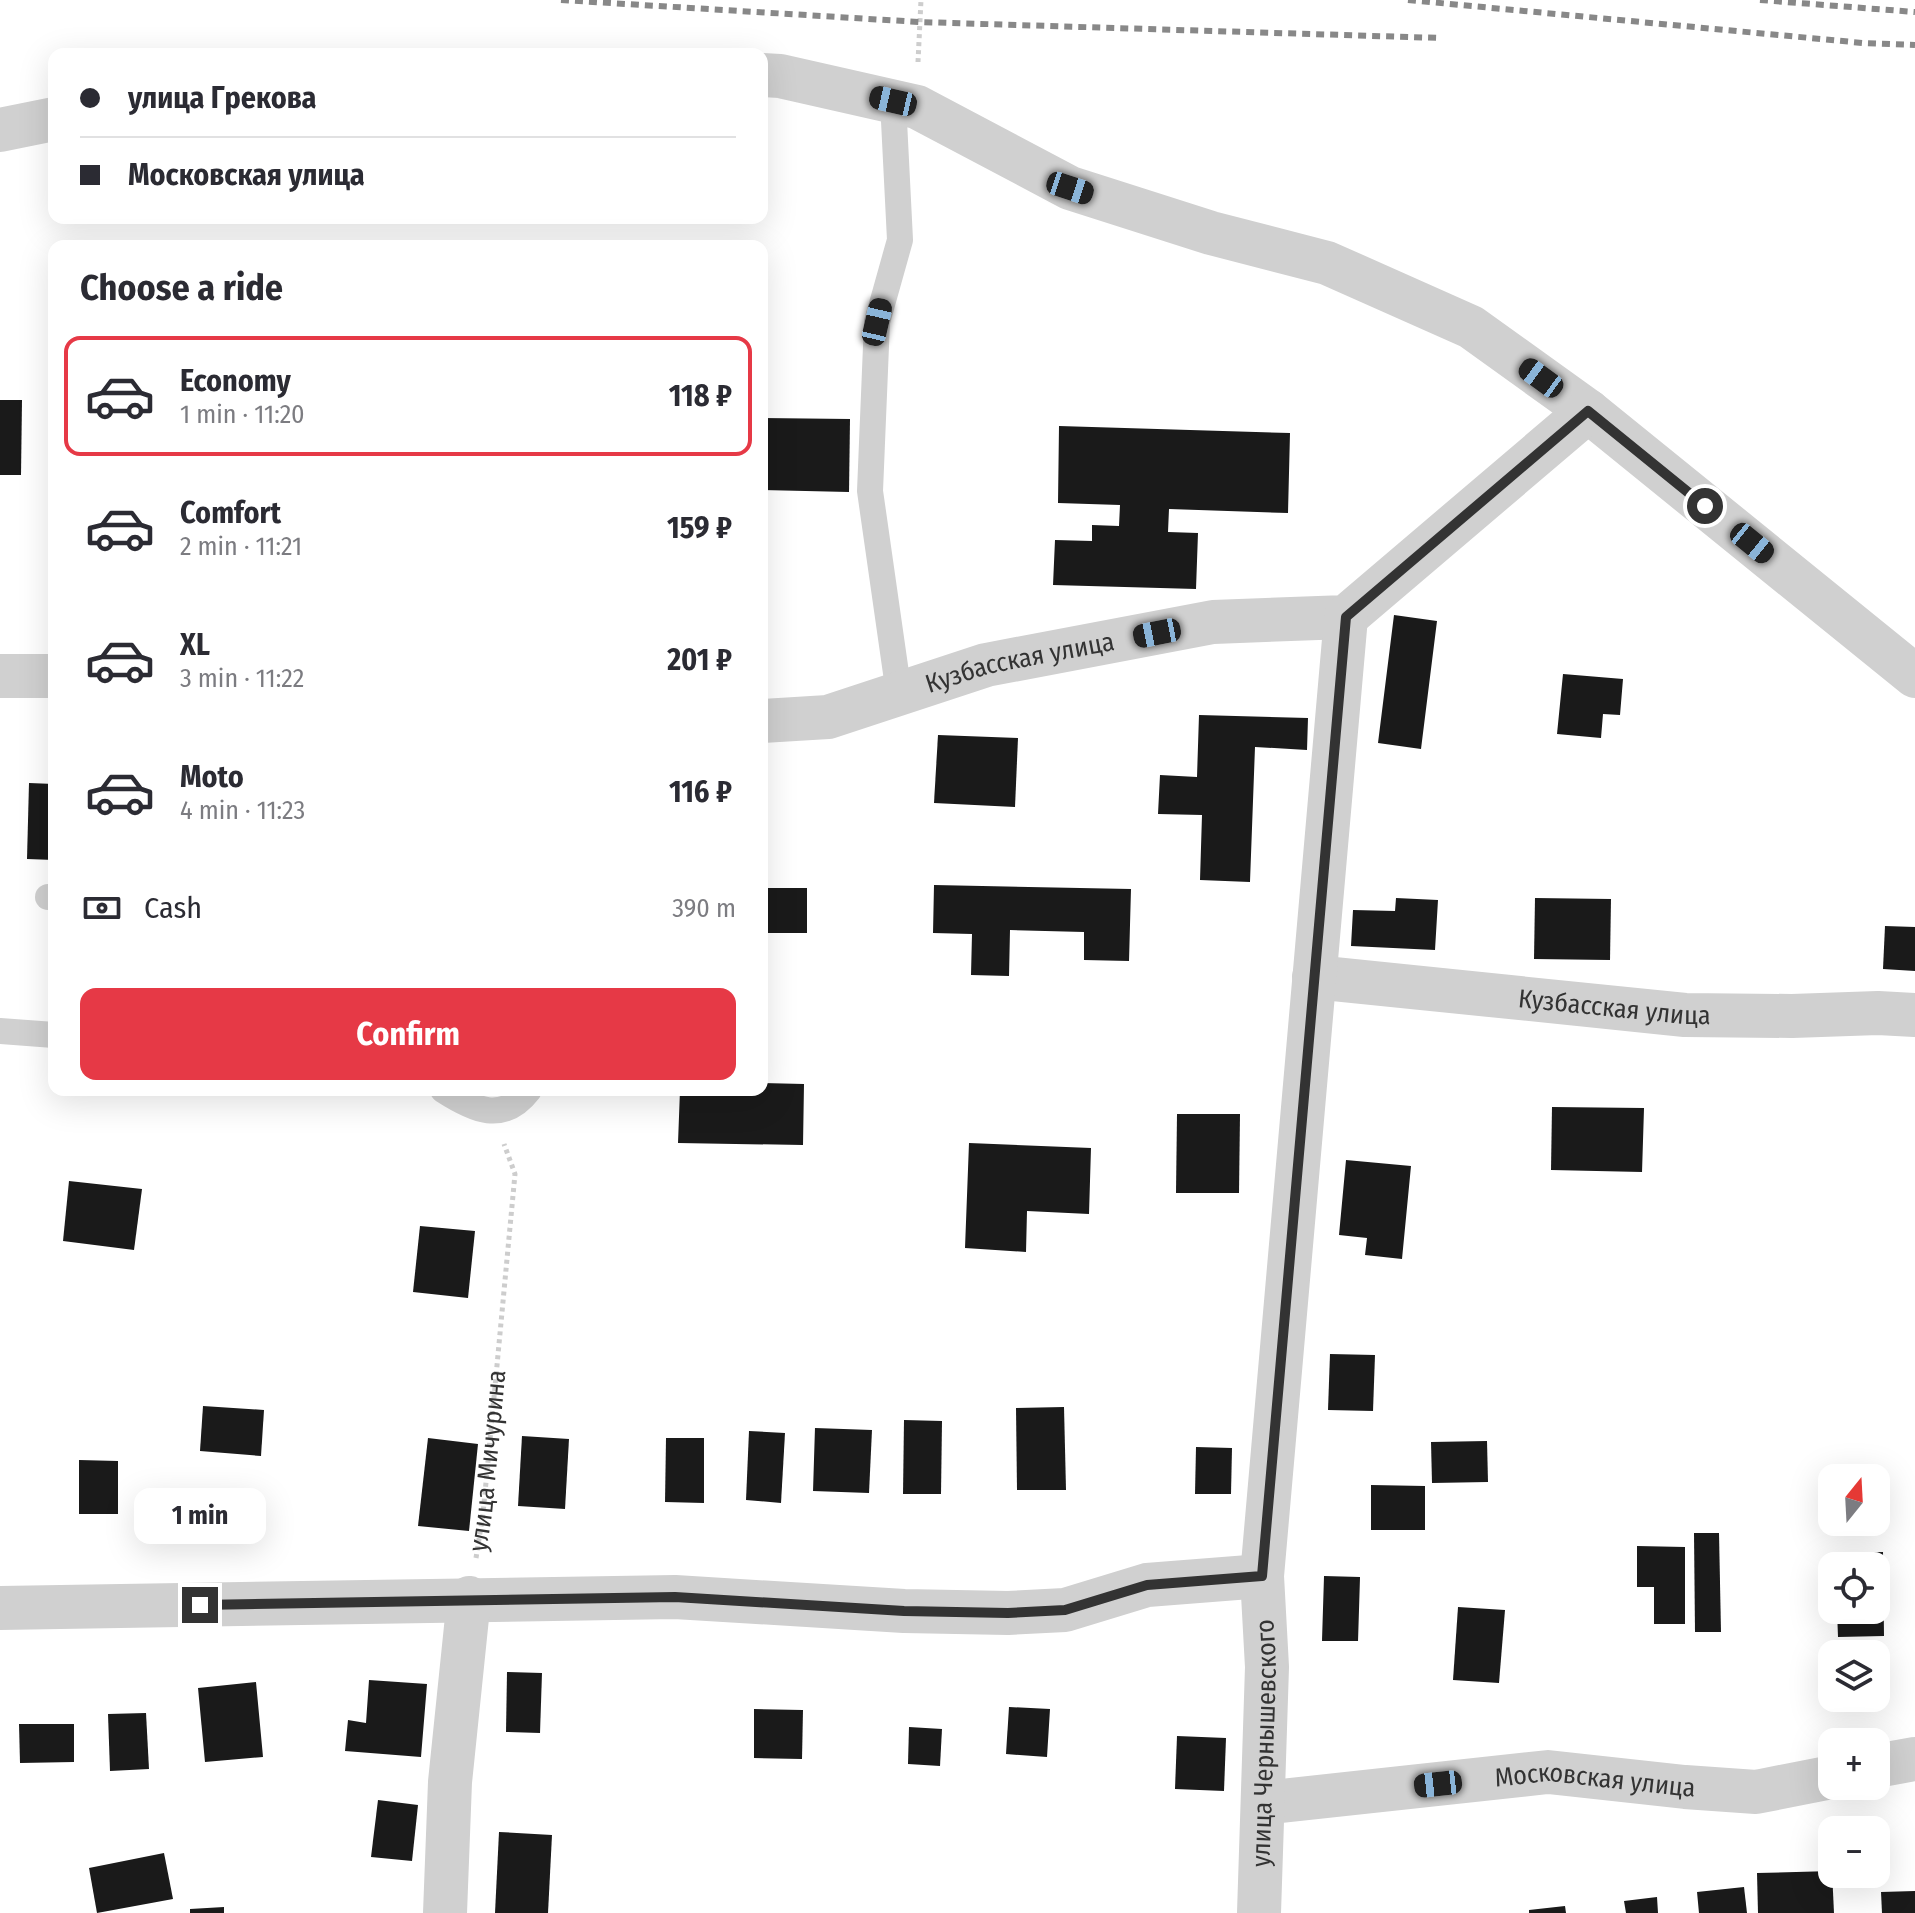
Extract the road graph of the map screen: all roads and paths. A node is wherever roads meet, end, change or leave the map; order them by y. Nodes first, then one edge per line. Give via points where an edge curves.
1 (921, 0) edge
2 (768, 75) edge
3 (905, 104) junction
4 (48, 120) edge
5 (0, 130) edge
6 (1588, 411) junction
7 (1346, 617) junction
8 (0, 676) edge
9 (48, 676) edge
10 (1915, 676) edge
11 (899, 694) junction
12 (768, 721) edge
13 (1314, 977) junction
14 (1915, 1015) edge
15 (0, 1031) edge
16 (48, 1035) edge
17 (453, 1096) edge
18 (523, 1096) edge
19 (487, 1111) junction
20 (1262, 1576) junction
21 (469, 1598) junction
22 (0, 1608) edge
23 (1915, 1759) edge
24 (1890, 1763) edge
25 (1818, 1780) edge
26 (1263, 1803) junction
27 (445, 1913) edge
28 (1259, 1913) edge

1 - 3 path
2 - 3 street
3 - 6 street via 1070,188 1327,263 1471,327
3 - 11 lane via 900,240 877,322 870,491
4 - 5 street
6 - 7 street
6 - 10 street
7 - 11 street, Кузбасская улица via 1213,622 986,665
7 - 13 street, улица Чернышевского
8 - 9 street
11 - 12 street, Кузбасская улица via 828,717
13 - 14 street, Кузбасская улица via 1685,1015
13 - 20 street, улица Чернышевского
15 - 16 lane
17 - 19 lane
18 - 19 lane via 508,1110
19 - 21 path, улица Мичурина via 515,1174 483,1514
20 - 21 street via 1147,1585 1065,1610 1008,1613 675,1597
20 - 26 street, улица Чернышевского via 1267,1667
21 - 22 street
21 - 27 street via 450,1782
23 - 24 street
25 - 26 street, Московская улица via 1756,1792 1548,1772
26 - 28 street, улица Чернышевского

